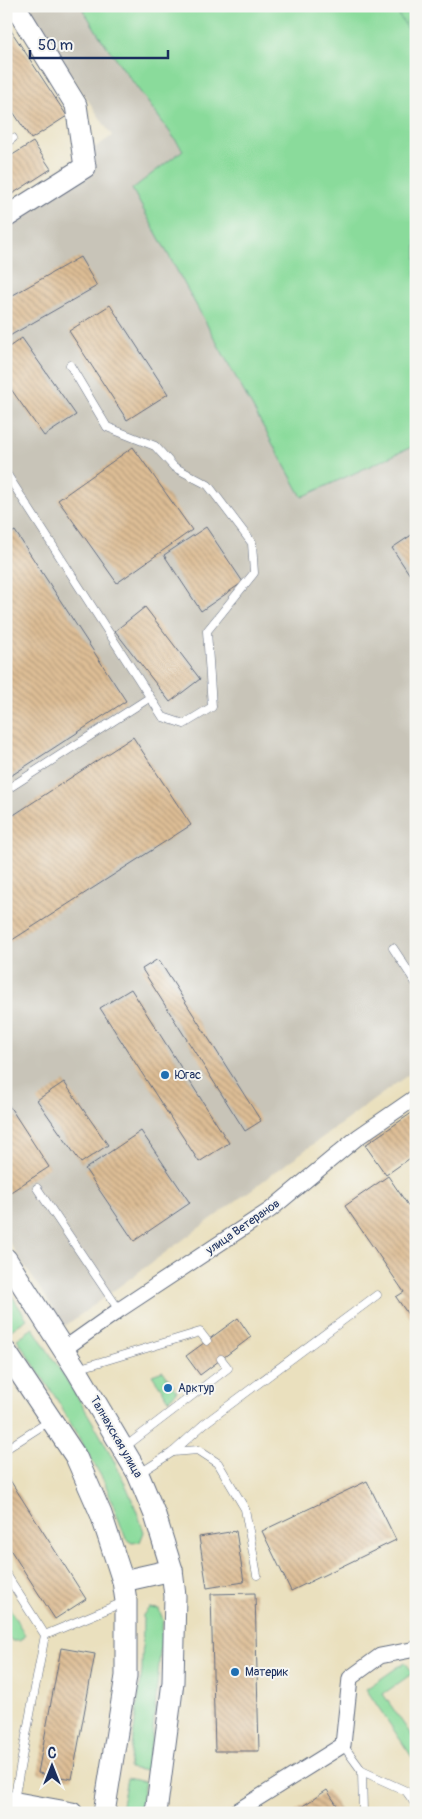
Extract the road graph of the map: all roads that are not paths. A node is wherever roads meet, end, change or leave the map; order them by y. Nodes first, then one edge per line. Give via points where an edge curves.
1 (15, 6) edge
2 (6, 217) edge
3 (70, 365) dead end
4 (6, 473) edge
5 (149, 698) junction
6 (6, 790) edge
7 (393, 948) dead end
8 (416, 983) edge
9 (416, 1097) edge
10 (37, 1188) dead end
11 (6, 1259) edge
12 (377, 1295) dead end
13 (119, 1310) junction
14 (207, 1341) dead end
15 (64, 1349) junction
16 (6, 1352) edge
17 (221, 1359) dead end
18 (76, 1369) junction
19 (52, 1420) junction
20 (6, 1448) edge
21 (123, 1448) junction
22 (173, 1452) junction
23 (138, 1474) junction
24 (172, 1570) junction
25 (6, 1574) edge
26 (257, 1575) dead end
27 (125, 1591) junction
28 (45, 1634) junction
29 (416, 1649) edge
30 (343, 1745) junction
31 (362, 1771) junction
32 (10, 1801) edge
33 (416, 1805) edge
34 (72, 1813) edge
35 (104, 1813) edge
36 (156, 1813) edge
37 (234, 1813) edge
38 (363, 1813) edge

1 - 2 street via 76,105 85,167
3 - 5 lane via 107,426 155,446 174,467 208,485 252,542 254,573 207,631 212,707 184,724 163,716
4 - 5 lane
5 - 6 lane
7 - 8 lane
9 - 13 street, улица Ветеранов via 358,1137 270,1210
10 - 13 lane
11 - 15 street, Талнахская улица
12 - 22 lane via 204,1424
13 - 15 street, улица Ветеранов
14 - 18 lane via 200,1332
15 - 18 street, Талнахская улица
16 - 19 street
17 - 21 lane via 228,1368
18 - 21 street, Талнахская улица
19 - 20 lane
19 - 27 street via 76,1457 101,1514
21 - 23 street, Талнахская улица
22 - 23 lane
22 - 26 lane via 198,1450 218,1463 245,1509
23 - 24 street, Талнахская улица
24 - 27 street
24 - 36 street, Талнахская улица via 175,1596 173,1682
25 - 28 lane
27 - 28 lane
27 - 35 street via 126,1676
28 - 32 lane
29 - 30 street via 380,1656 350,1678
30 - 31 lane
30 - 37 street
31 - 33 lane via 406,1791
31 - 38 lane
32 - 34 street

